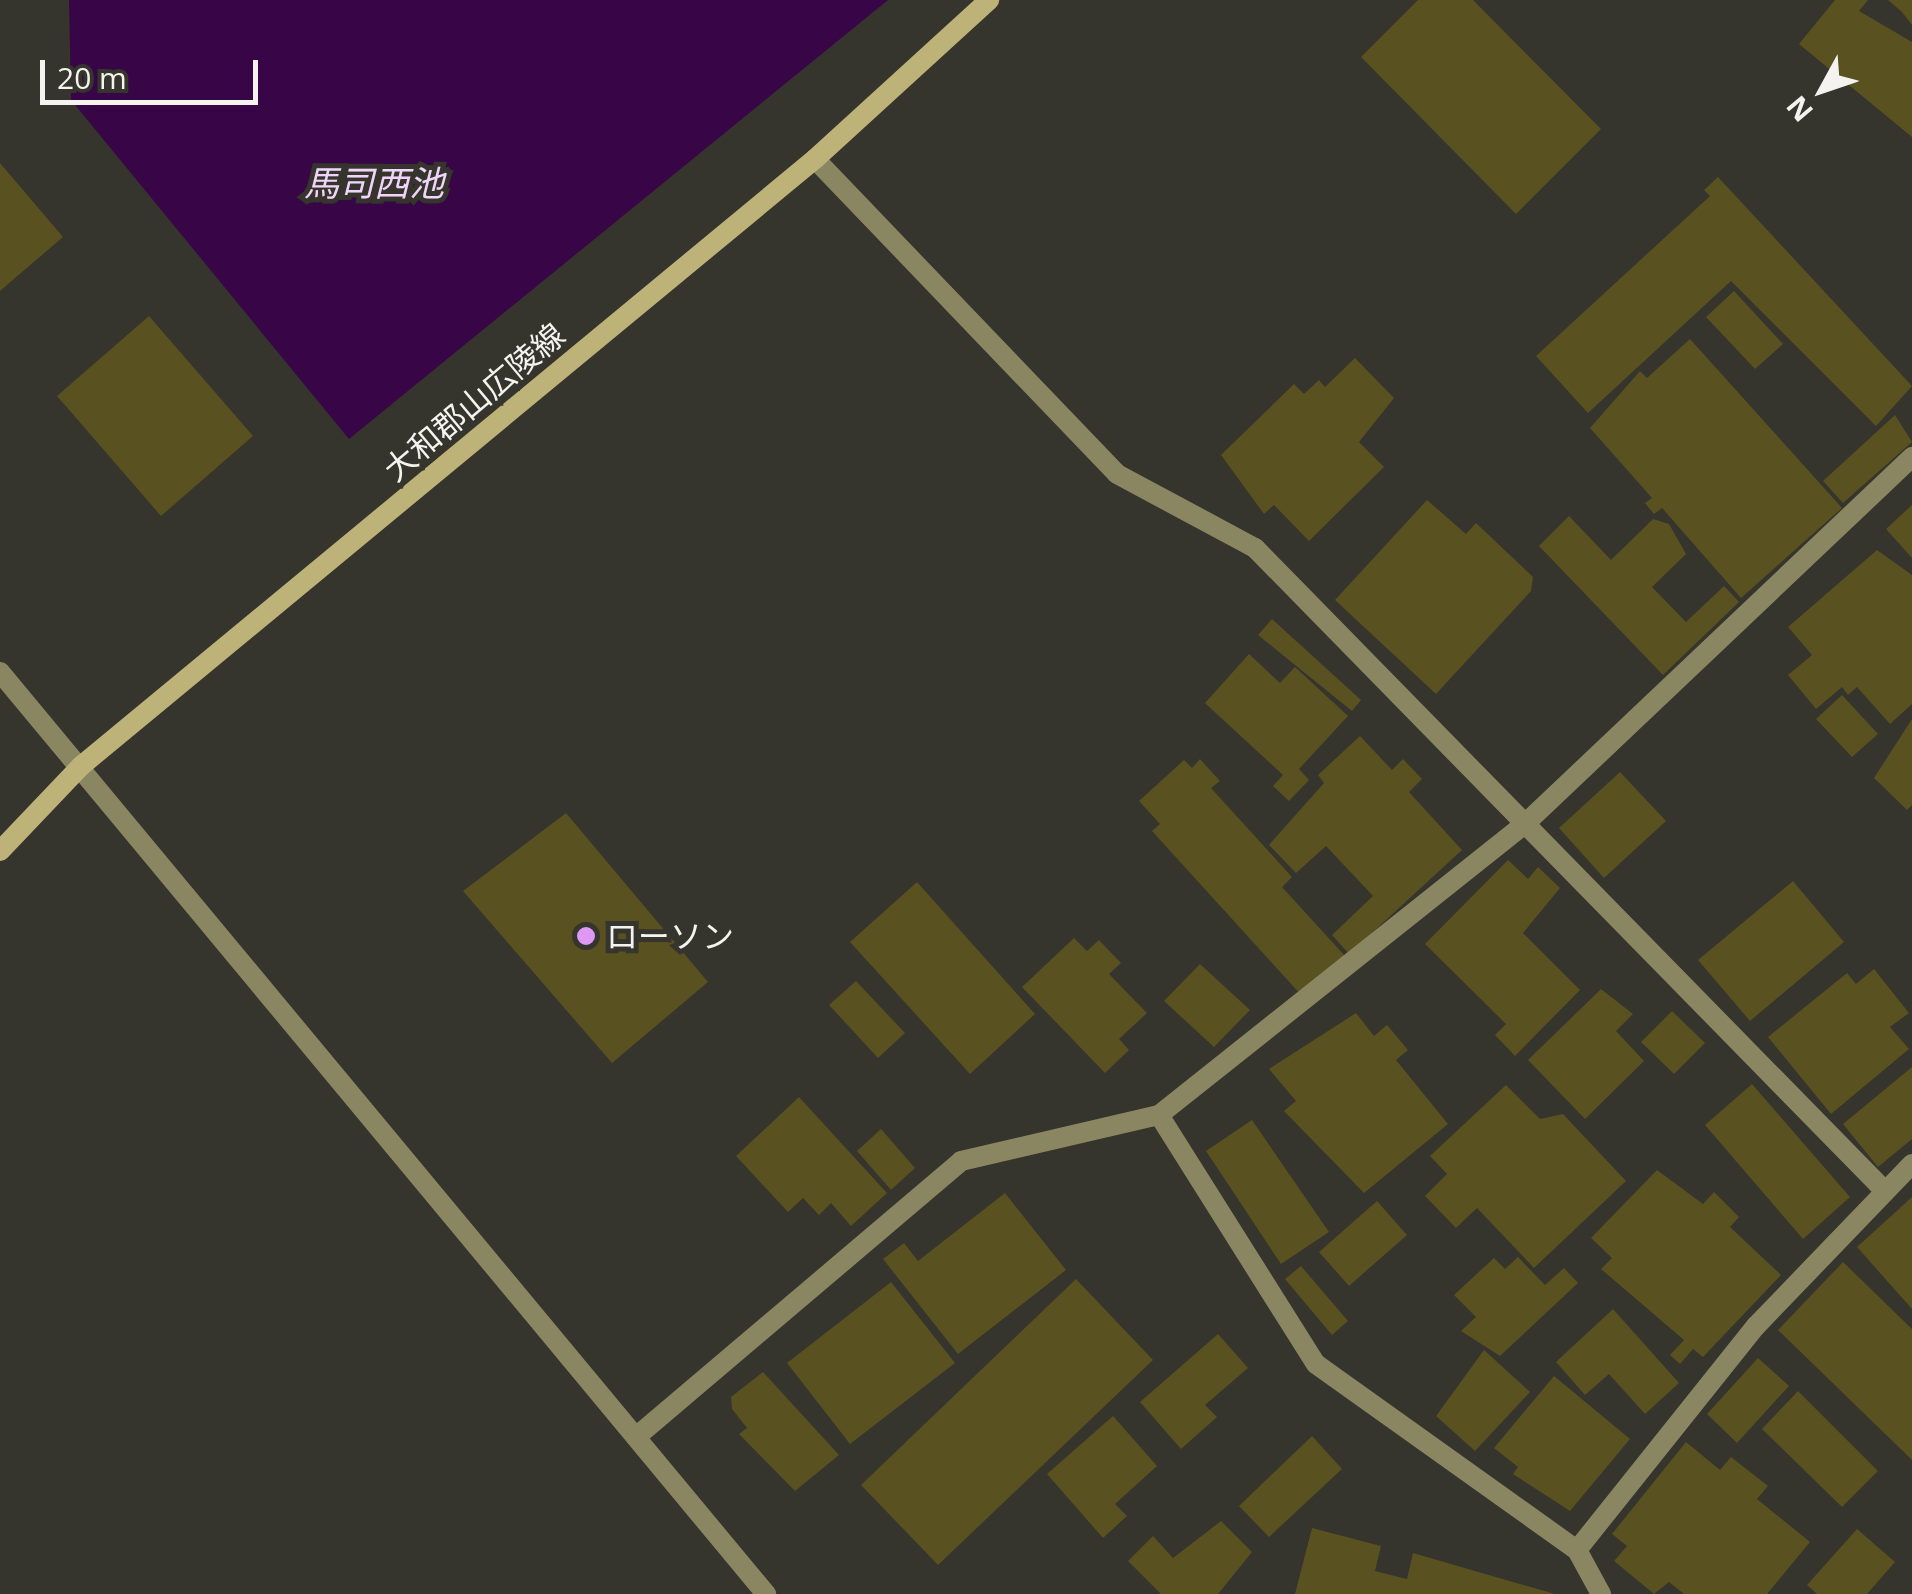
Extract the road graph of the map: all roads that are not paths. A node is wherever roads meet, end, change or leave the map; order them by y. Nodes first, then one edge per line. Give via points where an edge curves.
1 (989, 0) edge
2 (815, 159) junction
3 (1912, 457) edge
4 (0, 672) edge
5 (81, 766) junction
6 (1527, 822) junction
7 (0, 851) edge
8 (1159, 1115) junction
9 (1912, 1164) edge
10 (1882, 1188) junction
11 (636, 1437) junction
12 (1576, 1550) junction
13 (766, 1594) edge
14 (1601, 1594) edge

1 - 2 main road, 大和郡山広陵線
2 - 5 main road, 大和郡山広陵線
2 - 6 street via 1117,474 1255,548
3 - 6 street
4 - 5 street
5 - 7 main road, 大和郡山広陵線
5 - 11 street
6 - 8 street
6 - 10 street
8 - 11 street via 961,1161
8 - 12 street via 1316,1364
9 - 10 street
10 - 12 street via 1756,1326
11 - 13 street
12 - 14 street

